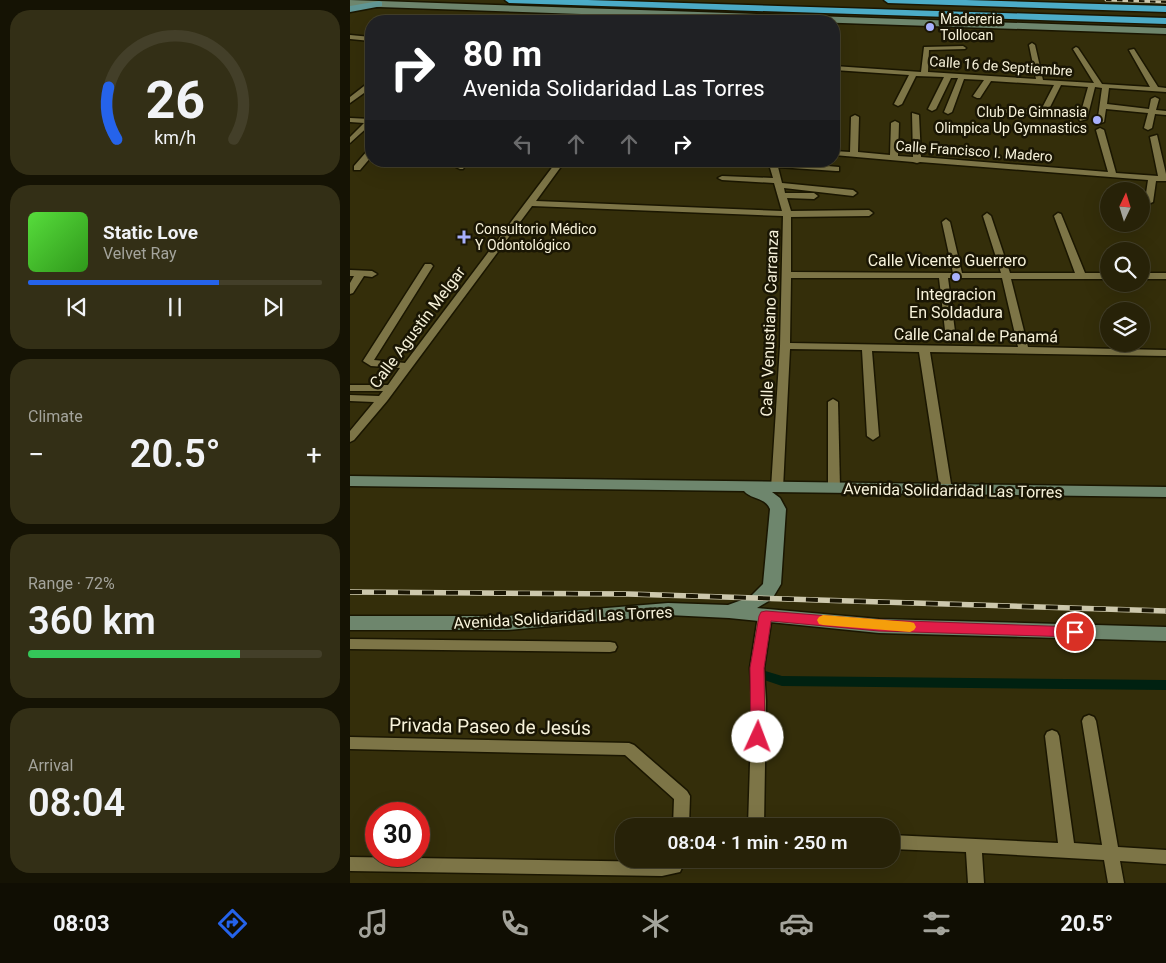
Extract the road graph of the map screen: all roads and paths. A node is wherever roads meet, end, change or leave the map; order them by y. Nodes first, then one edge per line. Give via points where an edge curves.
1 (403, 0) edge
2 (509, 0) edge
3 (888, 0) edge
4 (374, 2) edge
5 (353, 4) edge
6 (1166, 9) edge
7 (891, 12) junction
8 (616, 15) edge
9 (648, 15) edge
10 (1166, 21) edge
11 (840, 22) edge
12 (1019, 27) junction
13 (1166, 31) edge
14 (350, 37) edge
15 (365, 38) edge
16 (1032, 45) dead end
17 (963, 48) dead end
18 (1076, 49) dead end
19 (1132, 50) dead end
20 (840, 68) edge
21 (914, 73) junction
22 (924, 74) junction
23 (949, 75) junction
24 (962, 76) junction
25 (989, 78) junction
26 (1040, 81) junction
27 (1058, 83) junction
28 (1099, 85) junction
29 (1155, 89) junction
30 (365, 90) edge
31 (1166, 90) edge
32 (977, 96) dead end
33 (1155, 99) dead end
34 (350, 101) edge
35 (898, 104) dead end
36 (1103, 106) junction
37 (932, 109) dead end
38 (1008, 111) dead end
39 (948, 112) dead end
40 (1151, 112) junction
41 (1166, 113) edge
42 (915, 115) dead end
43 (855, 117) dead end
44 (1083, 119) dead end
45 (350, 120) edge
46 (365, 121) edge
47 (895, 123) dead end
48 (365, 127) edge
49 (1148, 128) dead end
50 (1154, 137) dead end
51 (350, 141) edge
52 (840, 154) edge
53 (854, 155) junction
54 (894, 159) junction
55 (917, 160) junction
56 (365, 162) edge
57 (557, 167) edge
58 (773, 167) edge
59 (815, 167) edge
60 (357, 168) dead end
61 (836, 169) dead end
62 (1113, 176) junction
63 (722, 178) dead end
64 (1152, 178) junction
65 (1164, 179) edge
66 (779, 187) junction
67 (853, 193) dead end
68 (1150, 194) edge
69 (814, 196) dead end
70 (531, 203) junction
71 (787, 214) junction
72 (869, 214) dead end
73 (987, 216) dead end
74 (1058, 216) dead end
75 (946, 222) dead end
76 (428, 266) dead end
77 (350, 273) edge
78 (362, 273) junction
79 (372, 274) dead end
80 (786, 275) junction
81 (943, 275) junction
82 (958, 275) junction
83 (1006, 275) junction
84 (1081, 276) junction
85 (1100, 276) edge
86 (1150, 276) edge
87 (1166, 276) edge
88 (350, 291) edge
89 (951, 339) dead end
90 (785, 346) junction
91 (867, 348) junction
92 (924, 348) junction
93 (1024, 350) junction
94 (1166, 352) edge
95 (408, 366) junction
96 (350, 388) edge
97 (391, 388) junction
98 (350, 398) edge
99 (383, 399) junction
100 (833, 402) dead end
101 (873, 436) dead end
102 (350, 438) edge
103 (350, 481) edge
104 (726, 487) junction
105 (777, 488) junction
106 (834, 488) junction
107 (946, 490) junction
108 (1166, 492) edge
109 (729, 612) junction
110 (766, 616) junction
111 (350, 623) edge
112 (1166, 634) edge
113 (350, 644) edge
114 (610, 647) dead end
115 (1089, 721) dead end
116 (1052, 736) dead end
117 (350, 743) edge
118 (681, 818) edge
119 (756, 818) edge
120 (900, 842) edge
121 (973, 846) junction
122 (1067, 850) junction
123 (1112, 853) junction
124 (1166, 857) edge
125 (350, 864) edge
126 (664, 868) edge
127 (976, 883) edge
128 (1116, 883) edge

1 - 9 main road via 578,6
2 - 7 highway
3 - 6 highway
4 - 5 main road
4 - 8 main road
7 - 10 highway
7 - 12 highway
11 - 12 main road
12 - 13 main road
14 - 15 street
16 - 26 street
17 - 22 street via 926,48
18 - 28 street
19 - 29 street
20 - 21 street, Calle 16 de Septiembre
21 - 22 street, Calle 16 de Septiembre
21 - 35 street
22 - 23 street, Calle 16 de Septiembre
23 - 24 street, Calle 16 de Septiembre
23 - 37 street
24 - 25 street, Calle 16 de Septiembre
24 - 39 street
25 - 26 street, Calle 16 de Septiembre via 1004,82
25 - 32 street
26 - 27 street, Calle 16 de Septiembre
27 - 28 street, Calle 16 de Septiembre
27 - 38 street via 1044,112
28 - 29 street, Calle 16 de Septiembre
28 - 36 street
28 - 44 street
29 - 31 street, Calle 16 de Septiembre
30 - 34 street
33 - 40 street
36 - 40 street
36 - 62 street via 1100,126
40 - 41 street
40 - 49 street
42 - 55 street
43 - 53 street
45 - 46 street
47 - 54 street
48 - 51 street
50 - 65 street
52 - 53 street, Calle Francisco I. Madero
53 - 54 street, Calle Francisco I. Madero
54 - 55 street, Calle Francisco I. Madero
55 - 62 street, Calle Francisco I. Madero
56 - 60 street
57 - 70 street, Calle Agustín Melgar
58 - 66 street, Calle Venustiano Carranza
59 - 61 street
62 - 64 street, Calle Francisco I. Madero
63 - 66 street
64 - 65 street, Calle Francisco I. Madero
64 - 68 street
66 - 67 street
66 - 69 street
66 - 71 street, Calle Venustiano Carranza
70 - 71 street
70 - 95 street, Calle Agustín Melgar
71 - 72 street
71 - 80 street, Calle Venustiano Carranza
73 - 83 street
74 - 84 street
75 - 82 street
76 - 95 street via 368,361
77 - 78 street
78 - 79 street
78 - 88 street
80 - 81 street, Calle Vicente Guerrero
80 - 90 street, Calle Venustiano Carranza
81 - 82 street, Calle Vicente Guerrero
81 - 89 street
82 - 83 street, Calle Vicente Guerrero
83 - 84 street, Calle Vicente Guerrero
83 - 93 street
84 - 85 street, Calle Vicente Guerrero
86 - 87 street
90 - 91 street, Calle Canal de Panamá
90 - 105 street, Calle Venustiano Carranza
91 - 92 street, Calle Canal de Panamá
91 - 101 street
92 - 93 street, Calle Canal de Panamá
92 - 107 street
93 - 94 street, Calle Canal de Panamá
95 - 97 street, Calle Agustín Melgar
96 - 97 street
97 - 99 street, Calle Agustín Melgar
98 - 99 street
99 - 102 street, Calle Agustín Melgar
100 - 106 street
103 - 104 main road, Avenida Solidaridad Las Torres
104 - 105 main road, Avenida Solidaridad Las Torres
104 - 109 main road via 763,494 774,500 778,509 774,571 769,593
105 - 106 main road, Avenida Solidaridad Las Torres
106 - 107 main road, Avenida Solidaridad Las Torres
107 - 108 main road, Avenida Solidaridad Las Torres
109 - 110 main road, Avenida Solidaridad Las Torres
109 - 111 main road, Avenida Solidaridad Las Torres via 668,609 500,623
110 - 112 main road, Avenida Solidaridad Las Torres via 889,626
110 - 119 street via 757,668
113 - 114 street
115 - 123 street
116 - 122 street
117 - 118 street, Privada Paseo de Jesús via 629,749 682,796
120 - 121 street
121 - 122 street
121 - 127 street
122 - 123 street
123 - 124 street
123 - 128 street
125 - 126 street

